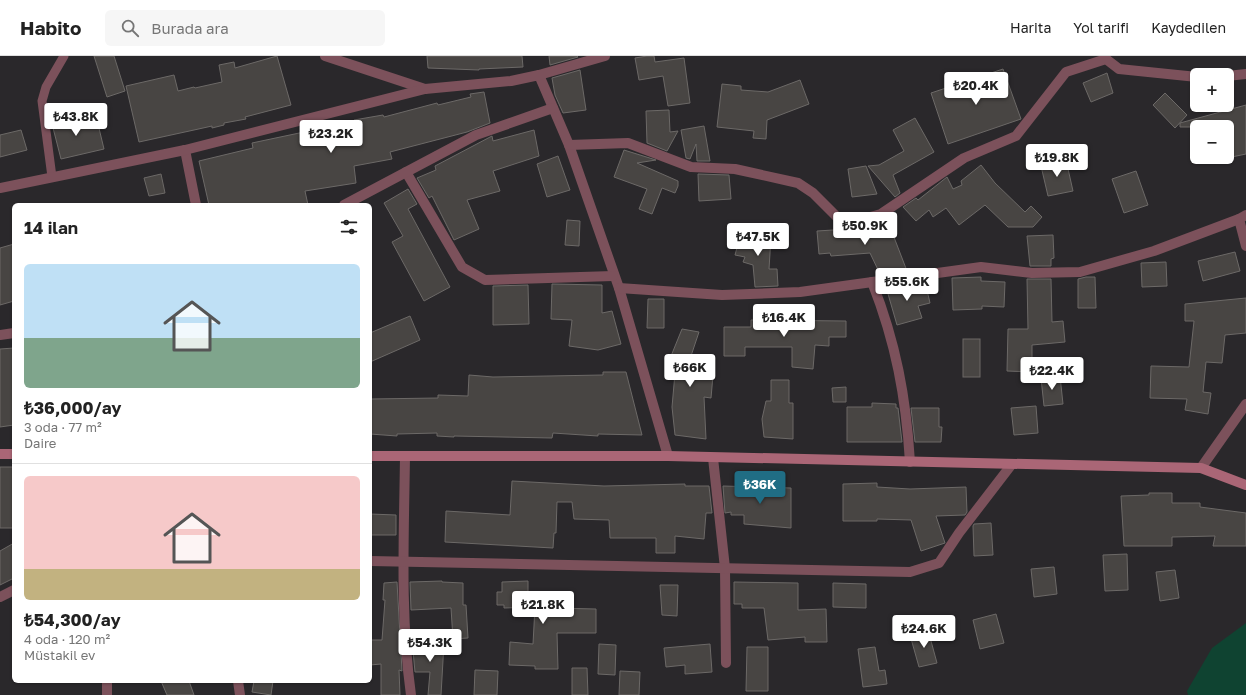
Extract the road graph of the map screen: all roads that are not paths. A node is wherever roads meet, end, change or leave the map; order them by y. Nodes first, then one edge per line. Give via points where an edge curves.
1 (64, 56) edge
2 (325, 56) edge
3 (605, 56) edge
4 (592, 58) edge
5 (1105, 58) edge
6 (1246, 74) edge
7 (539, 75) junction
8 (1234, 75) edge
9 (1190, 76) edge
10 (425, 89) junction
11 (553, 108) junction
12 (569, 145) junction
13 (185, 150) junction
14 (406, 172) junction
15 (52, 177) junction
16 (0, 188) edge
17 (196, 203) edge
18 (348, 203) edge
19 (1243, 217) edge
20 (1246, 246) edge
21 (613, 276) junction
22 (872, 282) junction
23 (618, 288) junction
24 (12, 333) edge
25 (0, 335) edge
26 (1246, 404) edge
27 (0, 454) edge
28 (12, 454) edge
29 (372, 456) edge
30 (405, 456) junction
31 (668, 456) junction
32 (713, 458) junction
33 (910, 462) junction
34 (1012, 464) junction
35 (1201, 468) junction
36 (1246, 485) edge
37 (372, 561) edge
38 (404, 561) junction
39 (725, 568) junction
40 (12, 591) edge
41 (0, 597) edge
42 (726, 663) dead end
43 (106, 683) edge
44 (238, 683) edge
45 (107, 695) edge
46 (240, 695) edge
47 (411, 695) edge

1 - 15 lane via 46,87 42,101
2 - 10 street
3 - 4 street
4 - 7 street
5 - 9 street via 1119,69
5 - 12 street via 1066,72 1016,136 964,158 881,214 856,221 838,218 813,193 798,183 735,169 691,167 628,143
6 - 8 street
7 - 10 street via 511,81
7 - 11 street
10 - 13 street
11 - 12 street
11 - 14 street via 476,135
12 - 21 street
13 - 15 street
13 - 17 street
14 - 18 street
14 - 21 street via 462,267 485,280
15 - 16 street
19 - 20 street
19 - 22 street via 1154,251 1080,272 1032,273 981,267
21 - 23 street
22 - 23 street via 800,292 722,295
22 - 33 street via 896,356 905,398
23 - 31 street
24 - 25 street
26 - 35 street
27 - 28 street
29 - 30 street
30 - 31 street
30 - 38 street
31 - 32 street
32 - 33 street
32 - 39 street
33 - 34 street
34 - 35 street
34 - 39 street via 939,563 910,572
35 - 36 street
37 - 38 street
38 - 39 street
38 - 47 street via 406,643
39 - 42 street
40 - 41 street
43 - 45 street
44 - 46 street

